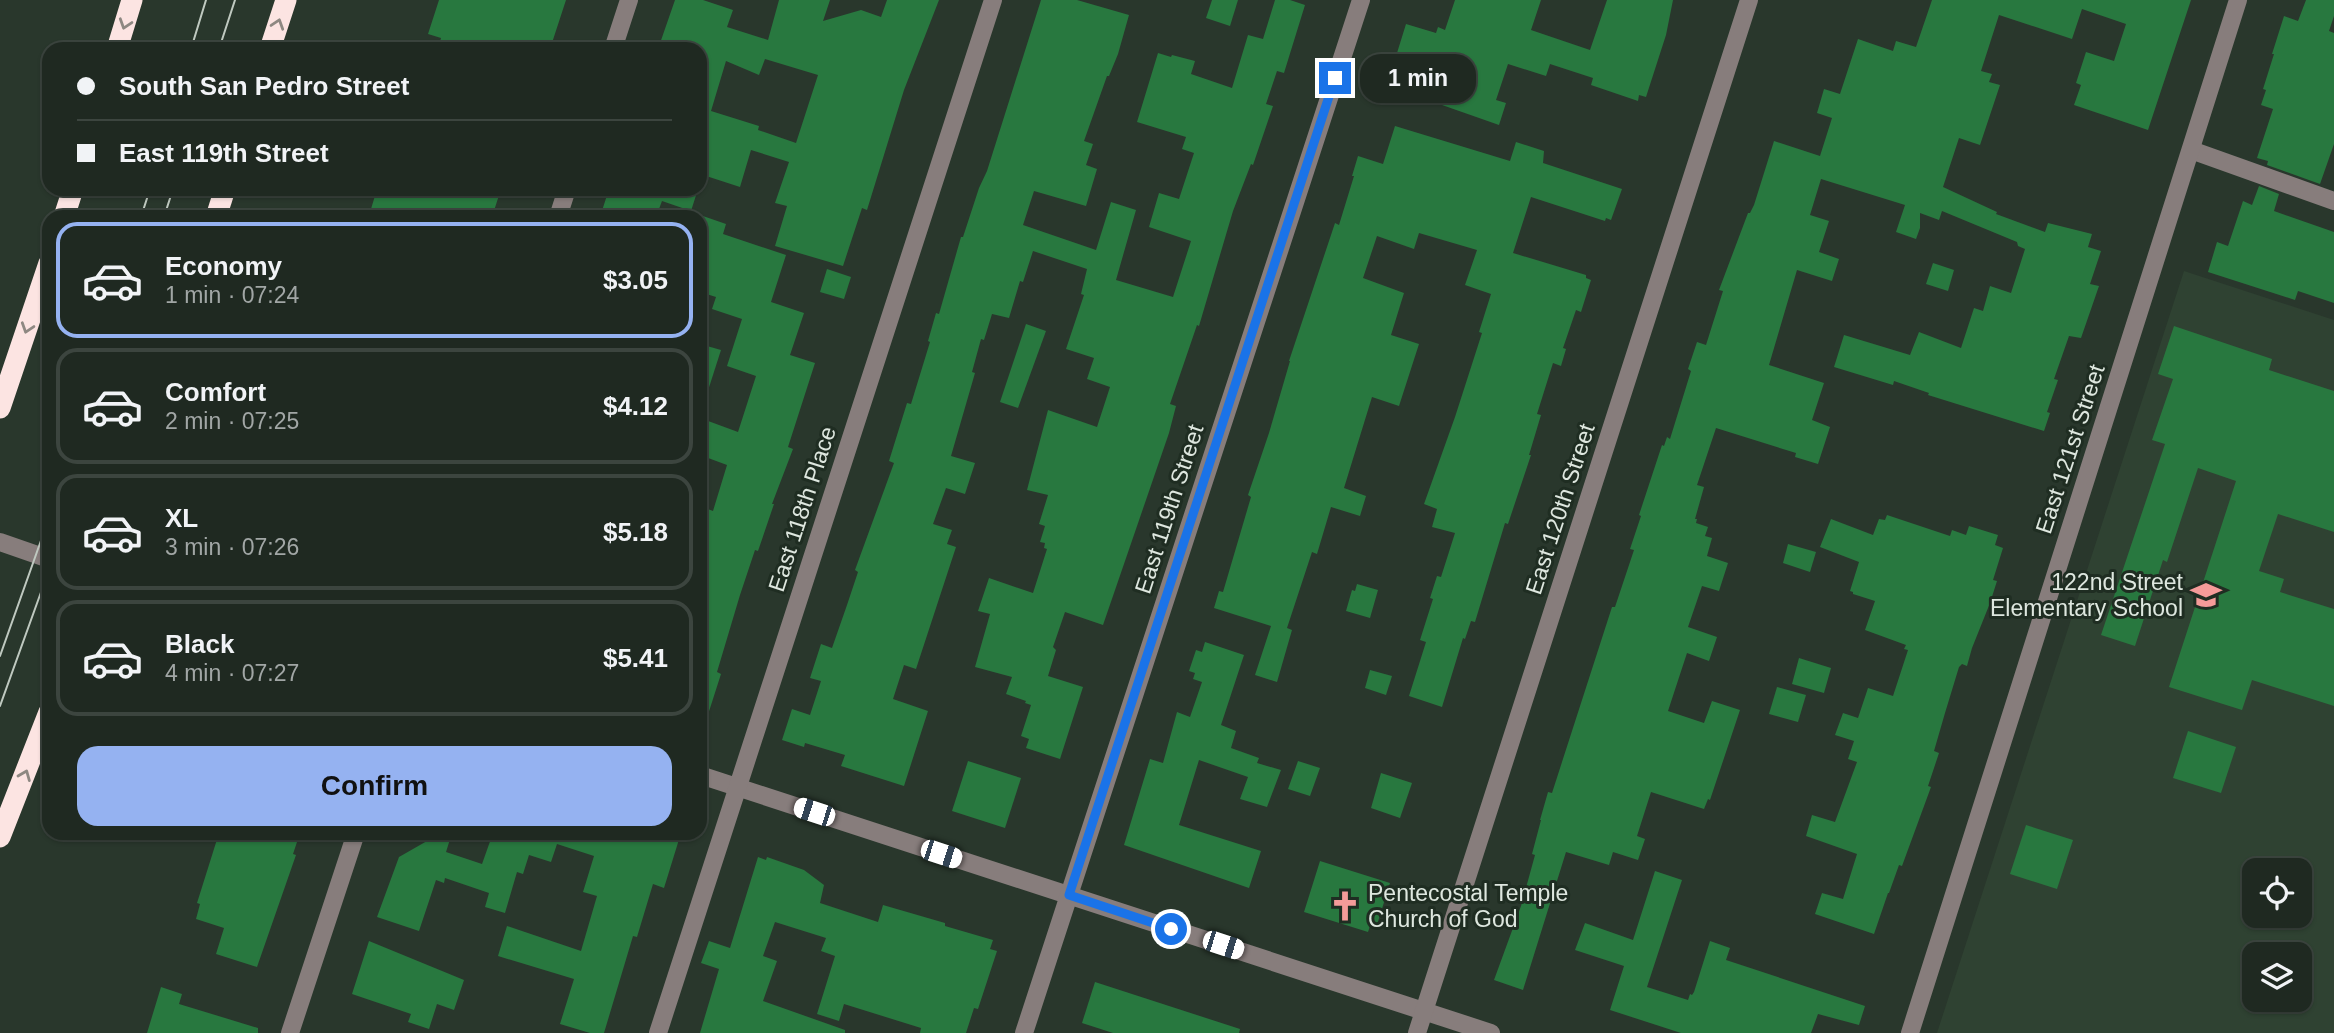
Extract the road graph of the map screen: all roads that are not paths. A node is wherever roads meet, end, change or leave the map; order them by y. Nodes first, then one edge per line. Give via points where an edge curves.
1 (132, 0) edge
2 (286, 0) edge
3 (629, 0) edge
4 (993, 0) edge
5 (1361, 0) edge
6 (1749, 0) edge
7 (2238, 0) edge
8 (119, 42) edge
9 (272, 42) edge
10 (615, 42) edge
11 (2191, 150) junction
12 (2334, 201) edge
13 (42, 284) edge
14 (0, 408) edge
15 (0, 542) edge
16 (42, 557) edge
17 (42, 730) edge
18 (707, 777) edge
19 (737, 788) junction
20 (0, 836) edge
21 (354, 840) edge
22 (1069, 895) junction
23 (1424, 1011) junction
24 (290, 1033) edge
25 (657, 1033) edge
26 (1024, 1033) edge
27 (1416, 1033) edge
28 (1491, 1033) edge
29 (1910, 1033) edge

1 -> 8 highway
9 -> 2 highway
3 - 10 street
4 - 19 street, East 118th Place
5 - 22 street, East 119th Street
6 - 23 street, East 120th Street
7 - 11 street, East 121st Street
11 - 12 street
11 - 29 street, East 121st Street
13 -> 14 highway
15 - 16 street
20 -> 17 highway
18 - 19 street
19 - 22 street
19 - 25 street, East 118th Place
21 - 24 street
22 - 23 street
22 - 26 street, East 119th Street
23 - 27 street, East 120th Street
23 - 28 street

